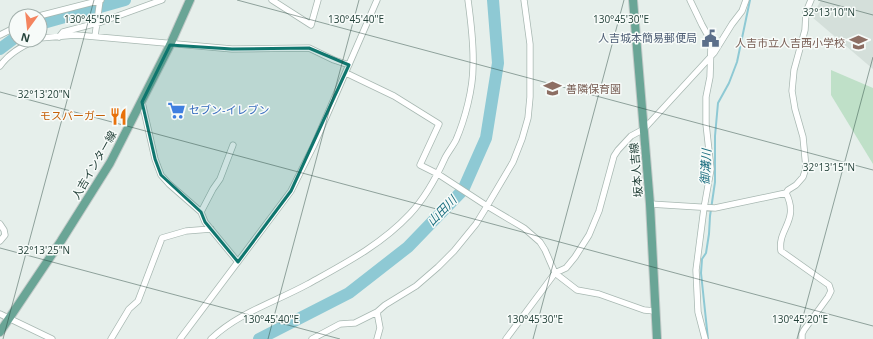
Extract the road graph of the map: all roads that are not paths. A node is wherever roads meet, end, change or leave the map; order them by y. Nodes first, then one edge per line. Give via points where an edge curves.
1 (162, 0) edge
2 (190, 0) edge
3 (272, 0) edge
4 (318, 0) edge
5 (377, 0) edge
6 (468, 0) edge
7 (524, 0) edge
8 (633, 0) edge
9 (690, 0) edge
10 (746, 0) edge
11 (811, 0) edge
12 (100, 1) edge
13 (48, 14) edge
14 (97, 22) junction
15 (59, 36) junction
16 (95, 36) junction
17 (48, 37) edge
18 (170, 44) junction
19 (20, 48) edge
20 (710, 57) junction
21 (0, 66) edge
22 (349, 66) junction
23 (346, 73) junction
24 (142, 102) junction
25 (644, 129) junction
26 (233, 145) dead end
27 (438, 174) junction
28 (786, 193) junction
29 (650, 204) junction
30 (487, 206) junction
31 (704, 208) junction
32 (201, 212) junction
33 (0, 224) edge
34 (211, 230) junction
35 (0, 241) edge
36 (238, 262) junction
37 (556, 273) junction
38 (655, 311) junction
39 (377, 312) junction
40 (0, 314) edge
41 (9, 319) junction
42 (0, 332) edge
43 (52, 339) edge
44 (111, 339) edge
45 (180, 339) edge
46 (211, 339) edge
47 (312, 339) edge
48 (377, 339) edge
49 (506, 339) edge
50 (657, 339) edge
51 (705, 339) edge
52 (802, 339) edge

1 - 14 street
2 - 18 main road, 人吉インター線
3 - 4 street via 311,25
5 - 22 street
6 - 27 street via 474,66 472,85 461,126
7 - 30 street via 531,57 528,118 513,162
8 - 25 main road, 坂本人吉線
9 - 20 street via 711,45
10 - 20 street via 742,11
11 - 28 street via 806,12 792,91 803,137 806,168 796,185
12 - 13 street
12 - 14 street
14 - 15 street via 63,32
14 - 16 street
15 - 16 street
15 - 17 street
16 - 18 street
18 - 22 street via 232,49 309,48
18 - 24 main road, 人吉インター線
19 - 21 street via 10,54
20 - 25 street
20 - 31 street via 706,124 711,169
22 - 23 street
23 - 27 street via 394,96 439,124 420,165
23 - 36 street via 291,191
24 - 32 street via 161,175
24 - 41 main road, 人吉インター線 via 110,163
25 - 29 main road, 坂本人吉線
25 - 37 street via 631,136 614,156 599,211 589,235 566,268
26 - 32 street via 220,179
27 - 30 street
27 - 46 street via 410,215 373,246 307,284 240,317
28 - 31 street
28 - 52 street via 791,203 790,219 780,242 781,251 829,284 831,291 804,330
29 - 31 street
29 - 38 main road, 坂本人吉線
30 - 37 street via 524,228 540,242
30 - 39 street via 462,241 438,267 416,286
31 - 51 street via 696,270 698,312
32 - 34 street
33 - 35 street via 5,235
34 - 36 street
34 - 44 street via 186,231 162,238 138,301 129,308
36 - 45 street
37 - 38 street via 577,290 619,300 636,308
37 - 49 street
38 - 50 main road, 坂本人吉線
39 - 47 street via 355,323 340,324
39 - 48 street via 380,328
40 - 41 street
41 - 42 main road, 人吉インター線
41 - 43 street

